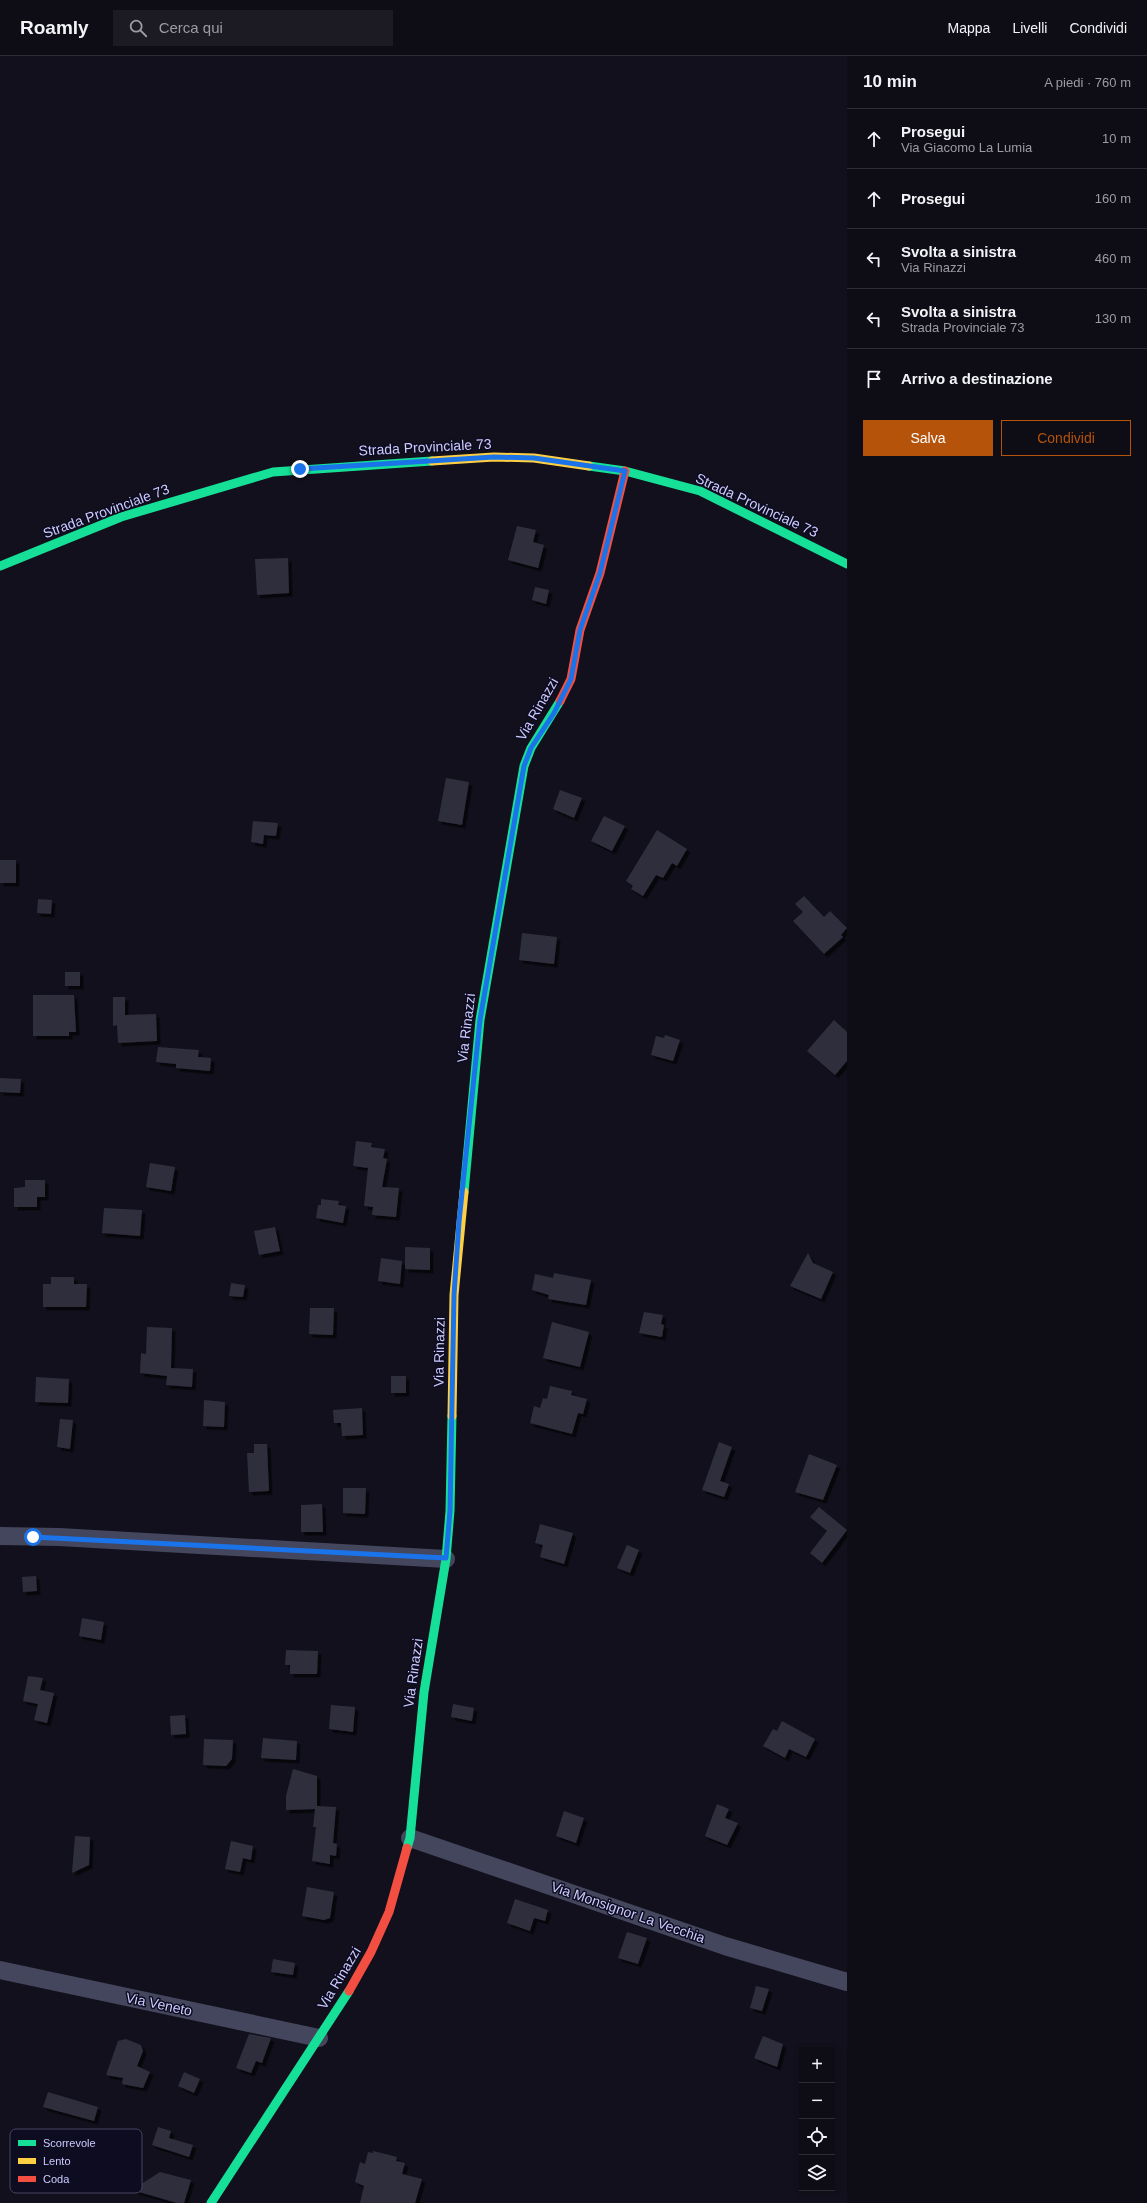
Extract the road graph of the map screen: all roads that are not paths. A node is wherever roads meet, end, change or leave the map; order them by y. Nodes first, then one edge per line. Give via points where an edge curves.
1 (625, 471) junction
2 (847, 564) edge
3 (0, 566) edge
4 (0, 1536) edge
5 (446, 1558) junction
6 (410, 1838) junction
7 (0, 1970) edge
8 (847, 1982) edge
9 (319, 2038) junction
10 (211, 2203) edge

1 - 2 street, Strada Provinciale 73 via 700,491
1 - 3 street, Strada Provinciale 73 via 534,458 494,457 273,472 121,518
1 - 5 street, Via Rinazzi via 600,573 580,630 571,679 554,713 531,748 524,766 493,935 480,1020 454,1295 450,1511
4 - 5 street
5 - 6 street, Via Rinazzi via 424,1692
6 - 8 street, Via Monsignor La Vecchia via 725,1946
6 - 9 street, Via Rinazzi via 389,1912 374,1946 345,1999
7 - 9 street, Via Veneto
9 - 10 street, Via Rinazzi

